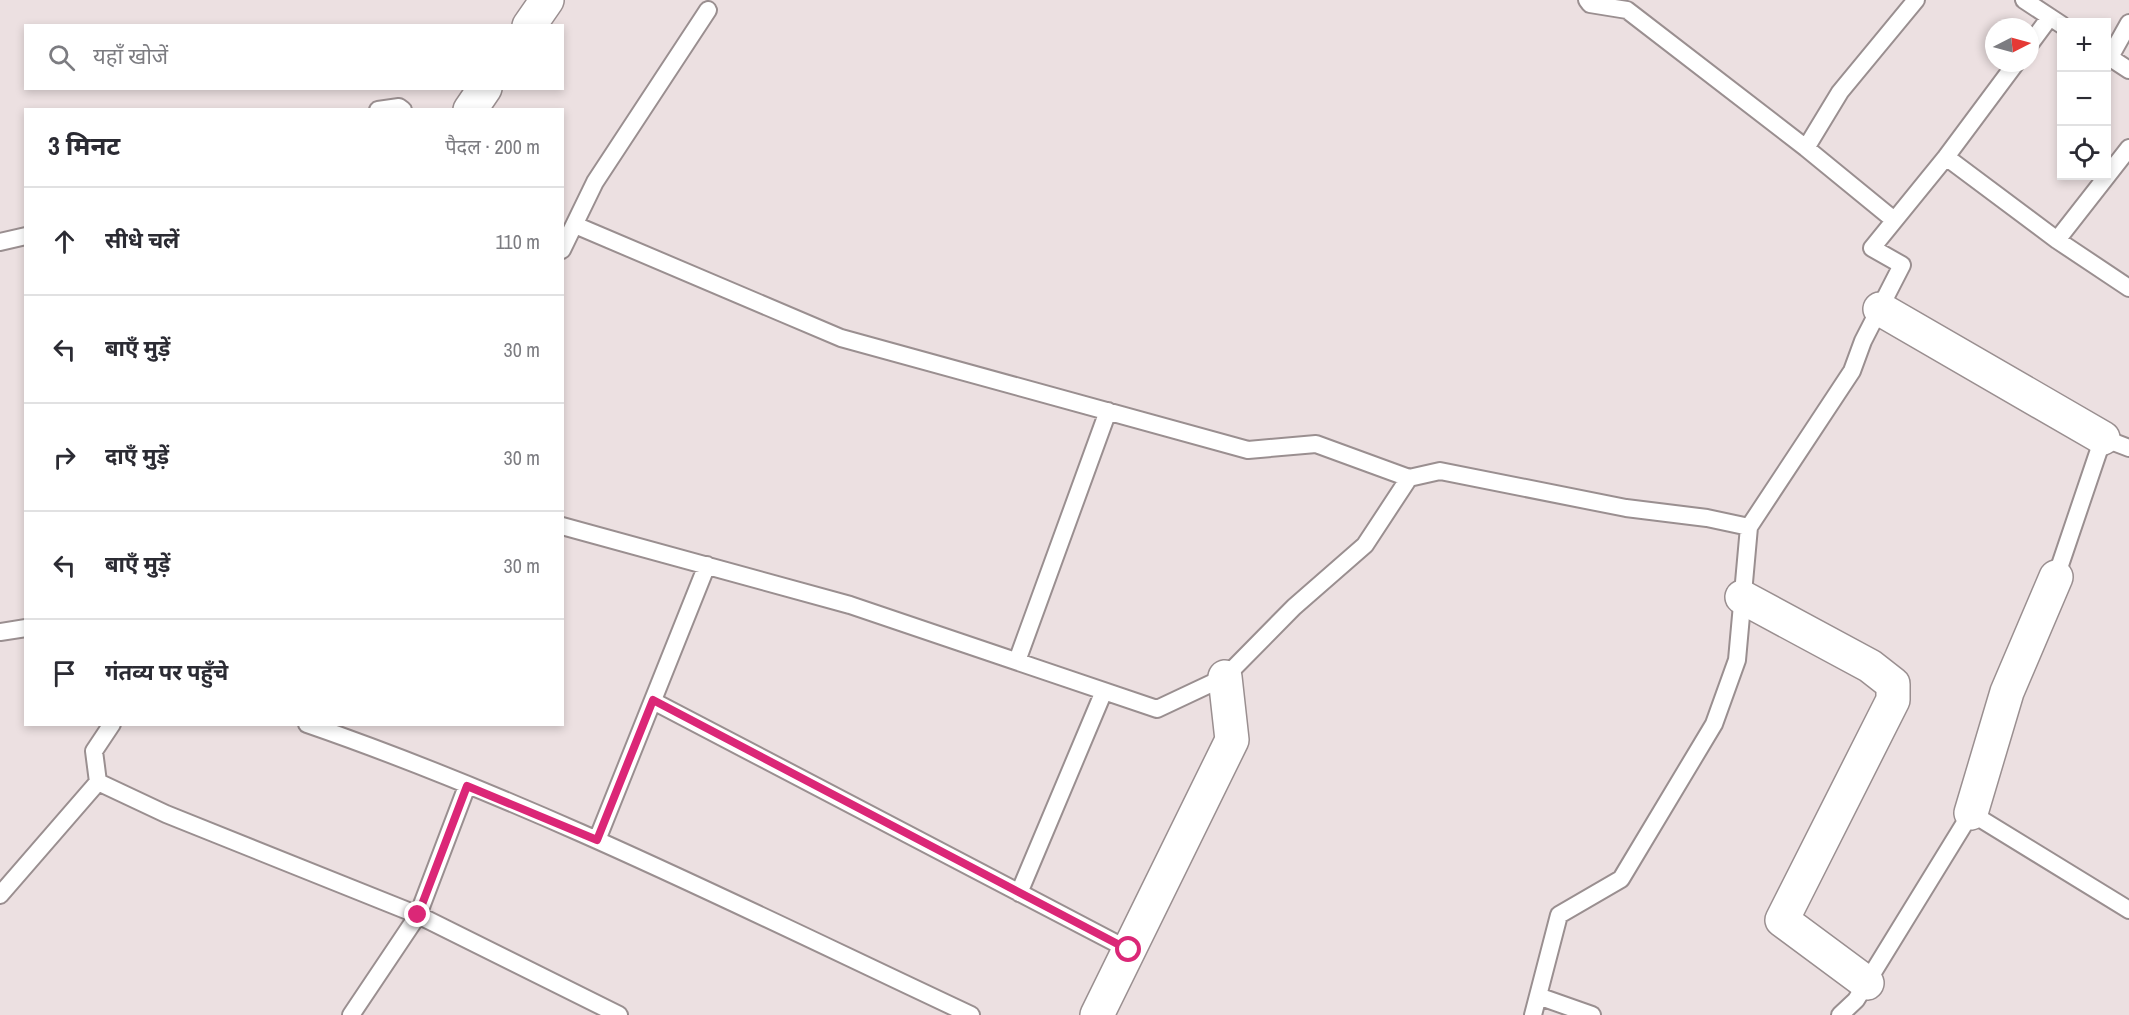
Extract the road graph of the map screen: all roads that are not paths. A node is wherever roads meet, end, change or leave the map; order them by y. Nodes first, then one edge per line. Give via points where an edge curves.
1 (547, 0) edge
2 (1587, 0) edge
3 (1916, 0) edge
4 (2024, 0) edge
5 (708, 10) dead end
6 (2056, 21) edge
7 (2129, 22) edge
8 (530, 24) edge
9 (2039, 36) edge
10 (2111, 51) edge
11 (2111, 58) edge
12 (2129, 70) edge
13 (2009, 72) edge
14 (483, 90) edge
15 (471, 108) edge
16 (1806, 148) junction
17 (2129, 148) edge
18 (1946, 157) junction
19 (1894, 220) junction
20 (575, 225) junction
21 (24, 236) edge
22 (2057, 240) junction
23 (0, 242) edge
24 (564, 246) edge
25 (2129, 288) edge
26 (1880, 309) junction
27 (1108, 411) junction
28 (2116, 443) edge
29 (1409, 478) junction
30 (564, 527) edge
31 (1749, 527) junction
32 (707, 566) junction
33 (2056, 577) joint
34 (1742, 597) junction
35 (24, 628) edge
36 (0, 632) edge
37 (1017, 661) junction
38 (1225, 677) junction
39 (1104, 691) junction
40 (653, 700) junction
41 (111, 726) edge
42 (314, 726) edge
43 (99, 782) junction
44 (467, 786) junction
45 (1971, 813) junction
46 (597, 840) junction
47 (1019, 893) junction
48 (0, 895) edge
49 (2129, 910) edge
50 (418, 915) junction
51 (1129, 950) junction
52 (1867, 983) junction
53 (1538, 996) junction
54 (351, 1015) edge
55 (619, 1015) edge
56 (972, 1015) edge
57 (1097, 1015) edge
58 (1533, 1015) edge
59 (1592, 1015) edge
60 (1840, 1015) edge

1 - 8 street
2 - 16 lane via 1590,4 1627,10
3 - 16 lane via 1840,92
4 - 6 lane
5 - 20 lane via 595,182
6 - 9 lane
7 - 10 lane
11 - 12 lane
13 - 18 lane
14 - 15 street
16 - 19 lane
17 - 22 lane
18 - 19 lane
18 - 22 lane
19 - 26 lane via 1872,249 1902,265
20 - 24 lane
20 - 27 lane via 841,338
21 - 23 lane
22 - 25 lane
26 - 28 street
26 - 31 lane via 1852,371
27 - 29 lane via 1248,450 1316,444
27 - 37 lane
28 - 33 lane
29 - 31 lane via 1440,471
29 - 38 lane via 1365,545 1294,607
30 - 32 lane
31 - 34 lane
32 - 37 lane via 850,605
32 - 40 lane
33 - 45 street via 2007,692
34 - 52 street via 1870,666 1893,684 1893,700 1782,920
34 - 53 lane via 1737,660 1714,724 1621,879 1559,915
35 - 36 lane
37 - 39 lane
38 - 39 lane via 1157,709
38 - 51 street via 1232,740
39 - 47 lane
40 - 46 lane
40 - 47 lane
41 - 43 lane via 94,751
42 - 44 lane
43 - 48 lane
43 - 50 lane via 166,814
44 - 46 lane
44 - 50 lane
45 - 49 lane
45 - 52 lane
46 - 56 lane
47 - 51 lane
50 - 54 lane
50 - 55 lane
51 - 57 street
52 - 60 lane
53 - 58 lane
53 - 59 lane

